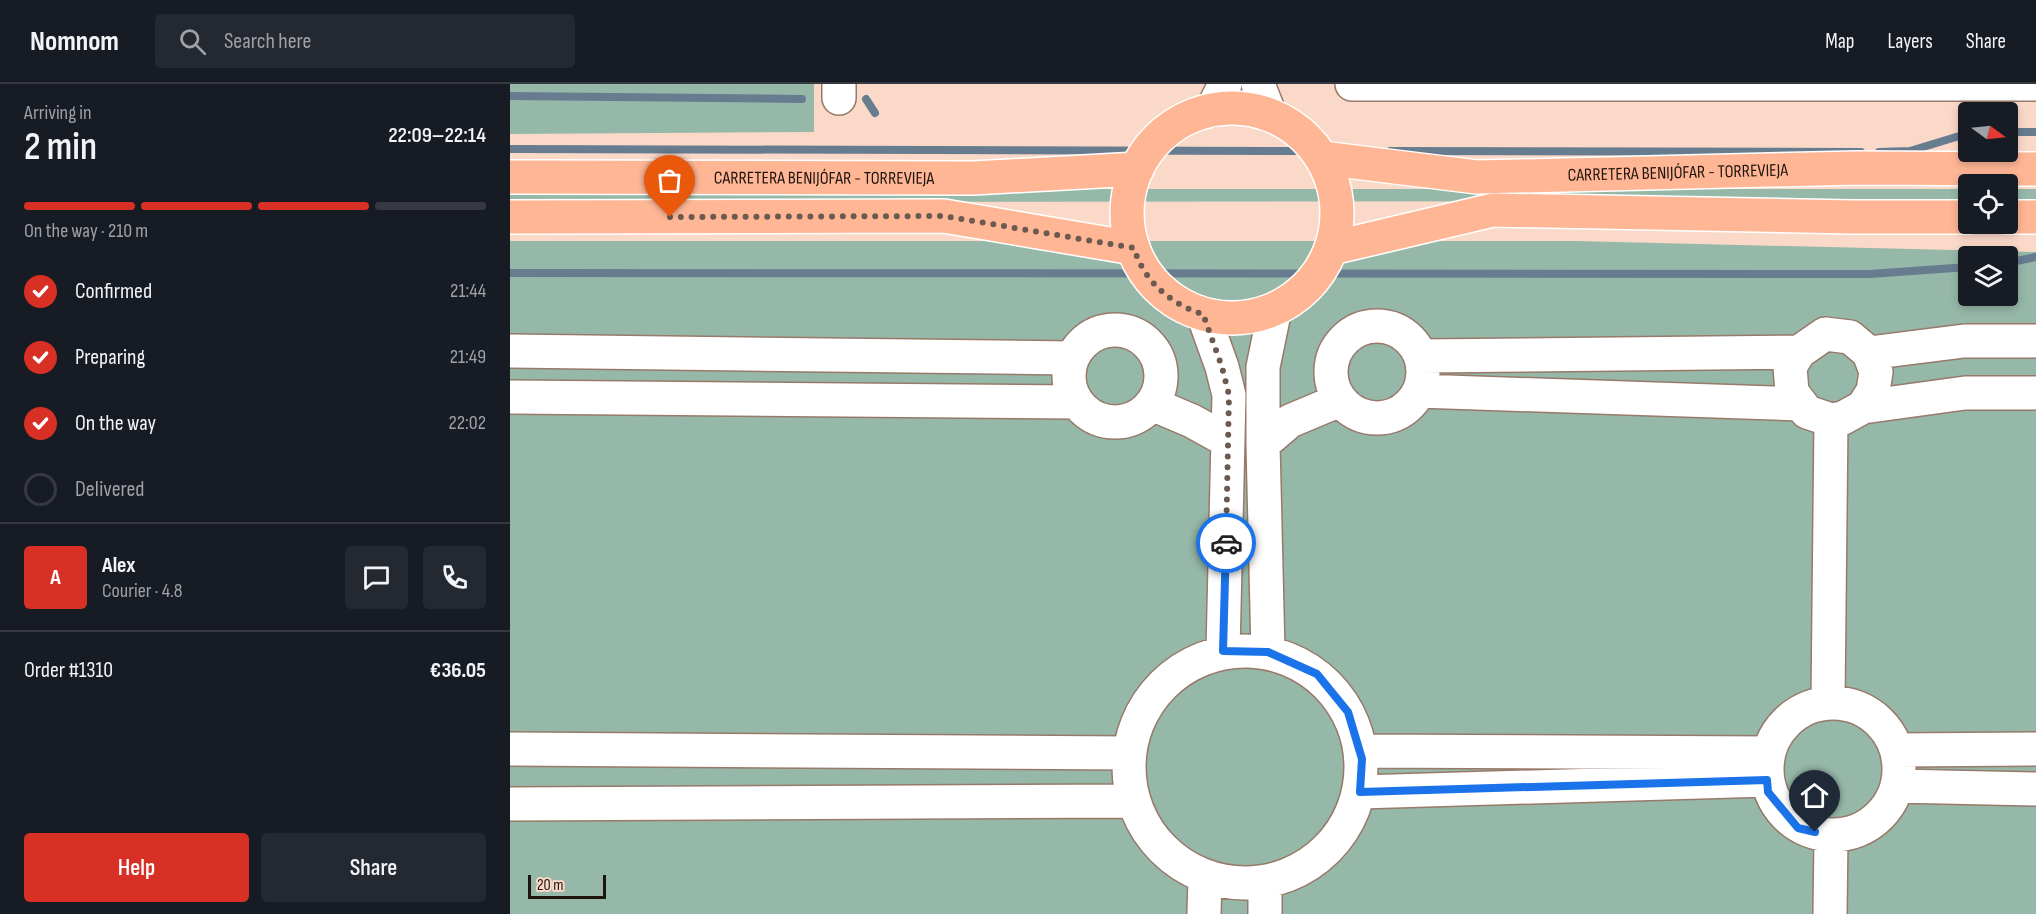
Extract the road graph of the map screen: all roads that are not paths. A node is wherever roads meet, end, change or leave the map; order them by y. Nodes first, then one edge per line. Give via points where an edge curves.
1 (1258, 84) edge
2 (1359, 84) edge
3 (1470, 84) edge
4 (1698, 84) edge
5 (1752, 84) edge
6 (1973, 84) edge
7 (2036, 84) edge
8 (1579, 85) edge
9 (1219, 97) edge
10 (1270, 115) junction
11 (1322, 159) junction
12 (1137, 169) junction
13 (2036, 170) edge
14 (510, 177) edge
15 (510, 217) edge
16 (1958, 217) edge
17 (2018, 217) edge
18 (2036, 217) edge
19 (1134, 248) junction
20 (1332, 248) junction
21 (1275, 309) junction
22 (1203, 314) junction
23 (2036, 341) edge
24 (510, 351) edge
25 (1799, 352) junction
26 (1869, 354) junction
27 (1420, 356) junction
28 (1072, 358) junction
29 (1419, 392) junction
30 (2036, 393) edge
31 (510, 397) edge
32 (1341, 400) junction
33 (1076, 402) junction
34 (1152, 404) junction
35 (1801, 404) junction
36 (1863, 407) junction
37 (1831, 420) junction
38 (1228, 441) junction
39 (1263, 444) junction
40 (1223, 651) junction
41 (1268, 652) junction
42 (1828, 702) junction
43 (510, 749) edge
44 (2036, 749) edge
45 (1897, 750) junction
46 (1360, 751) junction
47 (1128, 753) junction
48 (1767, 767) junction
49 (1897, 786) junction
50 (2036, 789) edge
51 (1360, 792) junction
52 (1132, 801) junction
53 (510, 804) edge
54 (1831, 837) junction
55 (1205, 878) junction
56 (1265, 898) edge
57 (1204, 914) edge
58 (1830, 914) edge

1 - 10 street
2 - 3 street
3 - 8 street
4 - 5 street
4 - 8 street
5 - 6 street
6 - 7 street
9 - 10 main road via 1225,107
9 - 12 main road via 1162,134
10 - 11 main road via 1291,125
11 - 13 main road, CARRETERA BENIJÓFAR - TORREVIEJA via 1477,177 1857,168
11 - 20 main road via 1333,179 1338,213
12 - 14 main road, CARRETERA BENIJÓFAR - TORREVIEJA via 974,178
12 - 19 main road via 1128,194 1127,228
15 - 19 main road via 944,216
16 - 20 main road via 1493,210
17 - 18 main road
19 - 22 main road via 1138,262 1159,290 1188,310
20 - 21 main road via 1315,279 1289,303
21 - 22 main road via 1257,317 1222,319
21 - 39 street via 1263,368
22 - 38 street via 1229,395
23 - 26 street via 1964,341
24 - 28 street
25 - 26 street via 1825,333 1850,337
25 - 27 street
25 - 35 street via 1790,367 1792,392
26 - 36 street via 1876,372 1873,391
27 - 29 street via 1424,370
27 - 32 street via 1402,333 1374,326 1359,329 1347,337 1332,362 1331,377
28 - 33 street via 1070,388
28 - 34 street via 1093,334 1125,330 1139,336 1151,346 1162,376
29 - 32 street via 1403,411 1389,418 1357,415
29 - 35 street
30 - 36 street via 1965,393
31 - 33 street
32 - 39 street via 1290,421
33 - 34 street via 1099,420 1113,422 1142,414
34 - 38 street
35 - 37 street via 1807,412
36 - 37 street
37 - 42 street
38 - 40 street
39 - 41 street
40 - 41 street
40 - 47 street via 1178,670 1144,706
41 - 46 street via 1317,674 1348,712
42 - 45 street via 1869,711 1891,735
42 - 48 street via 1815,703 1781,723
43 - 47 street
44 - 45 street
45 - 49 street
46 - 48 street
46 - 51 street
47 - 52 street
48 - 51 street
48 - 54 street via 1768,792 1798,828
49 - 50 street
49 - 54 street via 1878,818 1862,829
51 - 56 street via 1355,808 1320,858
52 - 53 street
52 - 55 street via 1159,848
54 - 58 street
55 - 56 street
55 - 57 street

